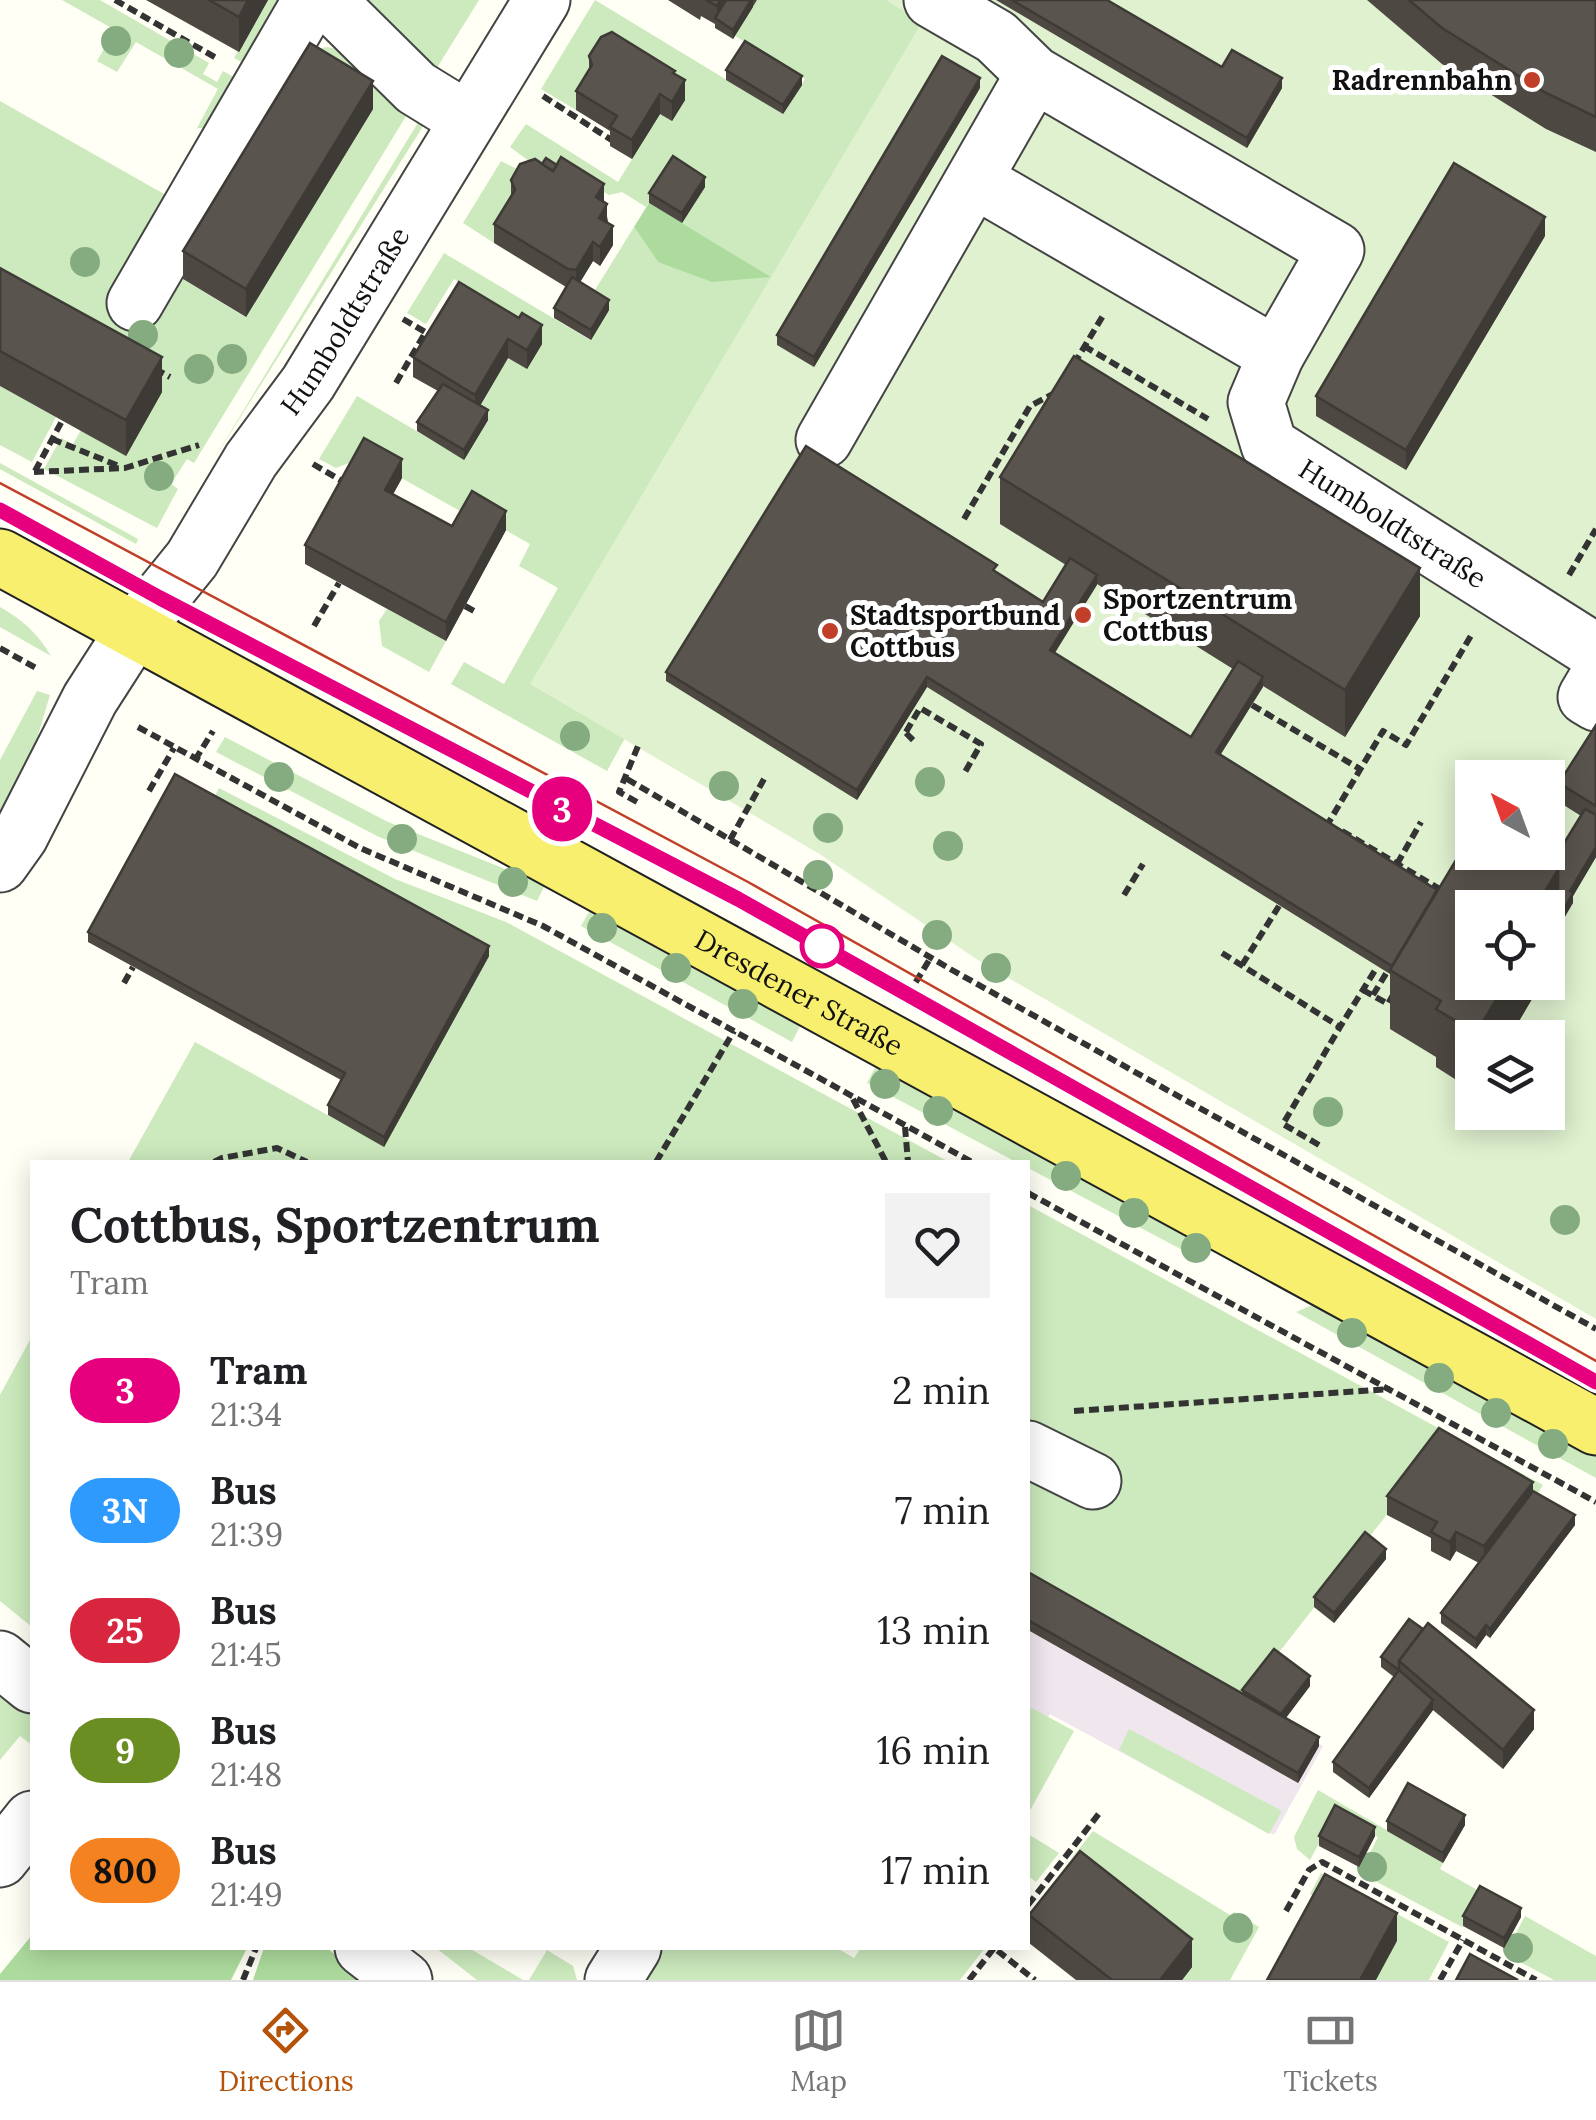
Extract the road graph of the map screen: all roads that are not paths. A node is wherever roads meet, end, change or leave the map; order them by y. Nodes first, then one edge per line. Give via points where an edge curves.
1 (310, 0) edge
2 (327, 0) edge
3 (542, 0) edge
4 (932, 0) edge
5 (1015, 56) junction
6 (468, 120) junction
7 (974, 180) junction
8 (134, 302) dead end
9 (1276, 355) junction
10 (824, 440) dead end
11 (0, 557) edge
12 (133, 632) junction
13 (1596, 652) edge
14 (1596, 680) edge
15 (1596, 703) edge
16 (0, 864) edge
17 (1596, 1427) edge
18 (1030, 1450) edge
19 (1092, 1481) dead end
20 (0, 1659) edge
21 (30, 1683) edge
22 (30, 1822) edge
23 (0, 1859) edge
24 (366, 1950) edge
25 (633, 1950) edge
26 (404, 1980) edge
27 (612, 1980) edge

1 - 8 street
2 - 6 street via 416,88
3 - 6 street, Humboldtstraße
4 - 5 street, Humboldtstraße
5 - 7 street
5 - 9 street, Humboldtstraße via 1336,250
6 - 12 street, Humboldtstraße via 308,383 192,558
7 - 9 street
7 - 10 street
9 - 13 street, Humboldtstraße via 1256,402 1269,445
11 - 12 main road, Dresdener Straße
12 - 16 street, Humboldtstraße
12 - 17 main road, Dresdener Straße
14 - 15 street via 1586,697
18 - 19 street
20 - 21 street
22 - 23 street
24 - 26 street
25 - 27 street

